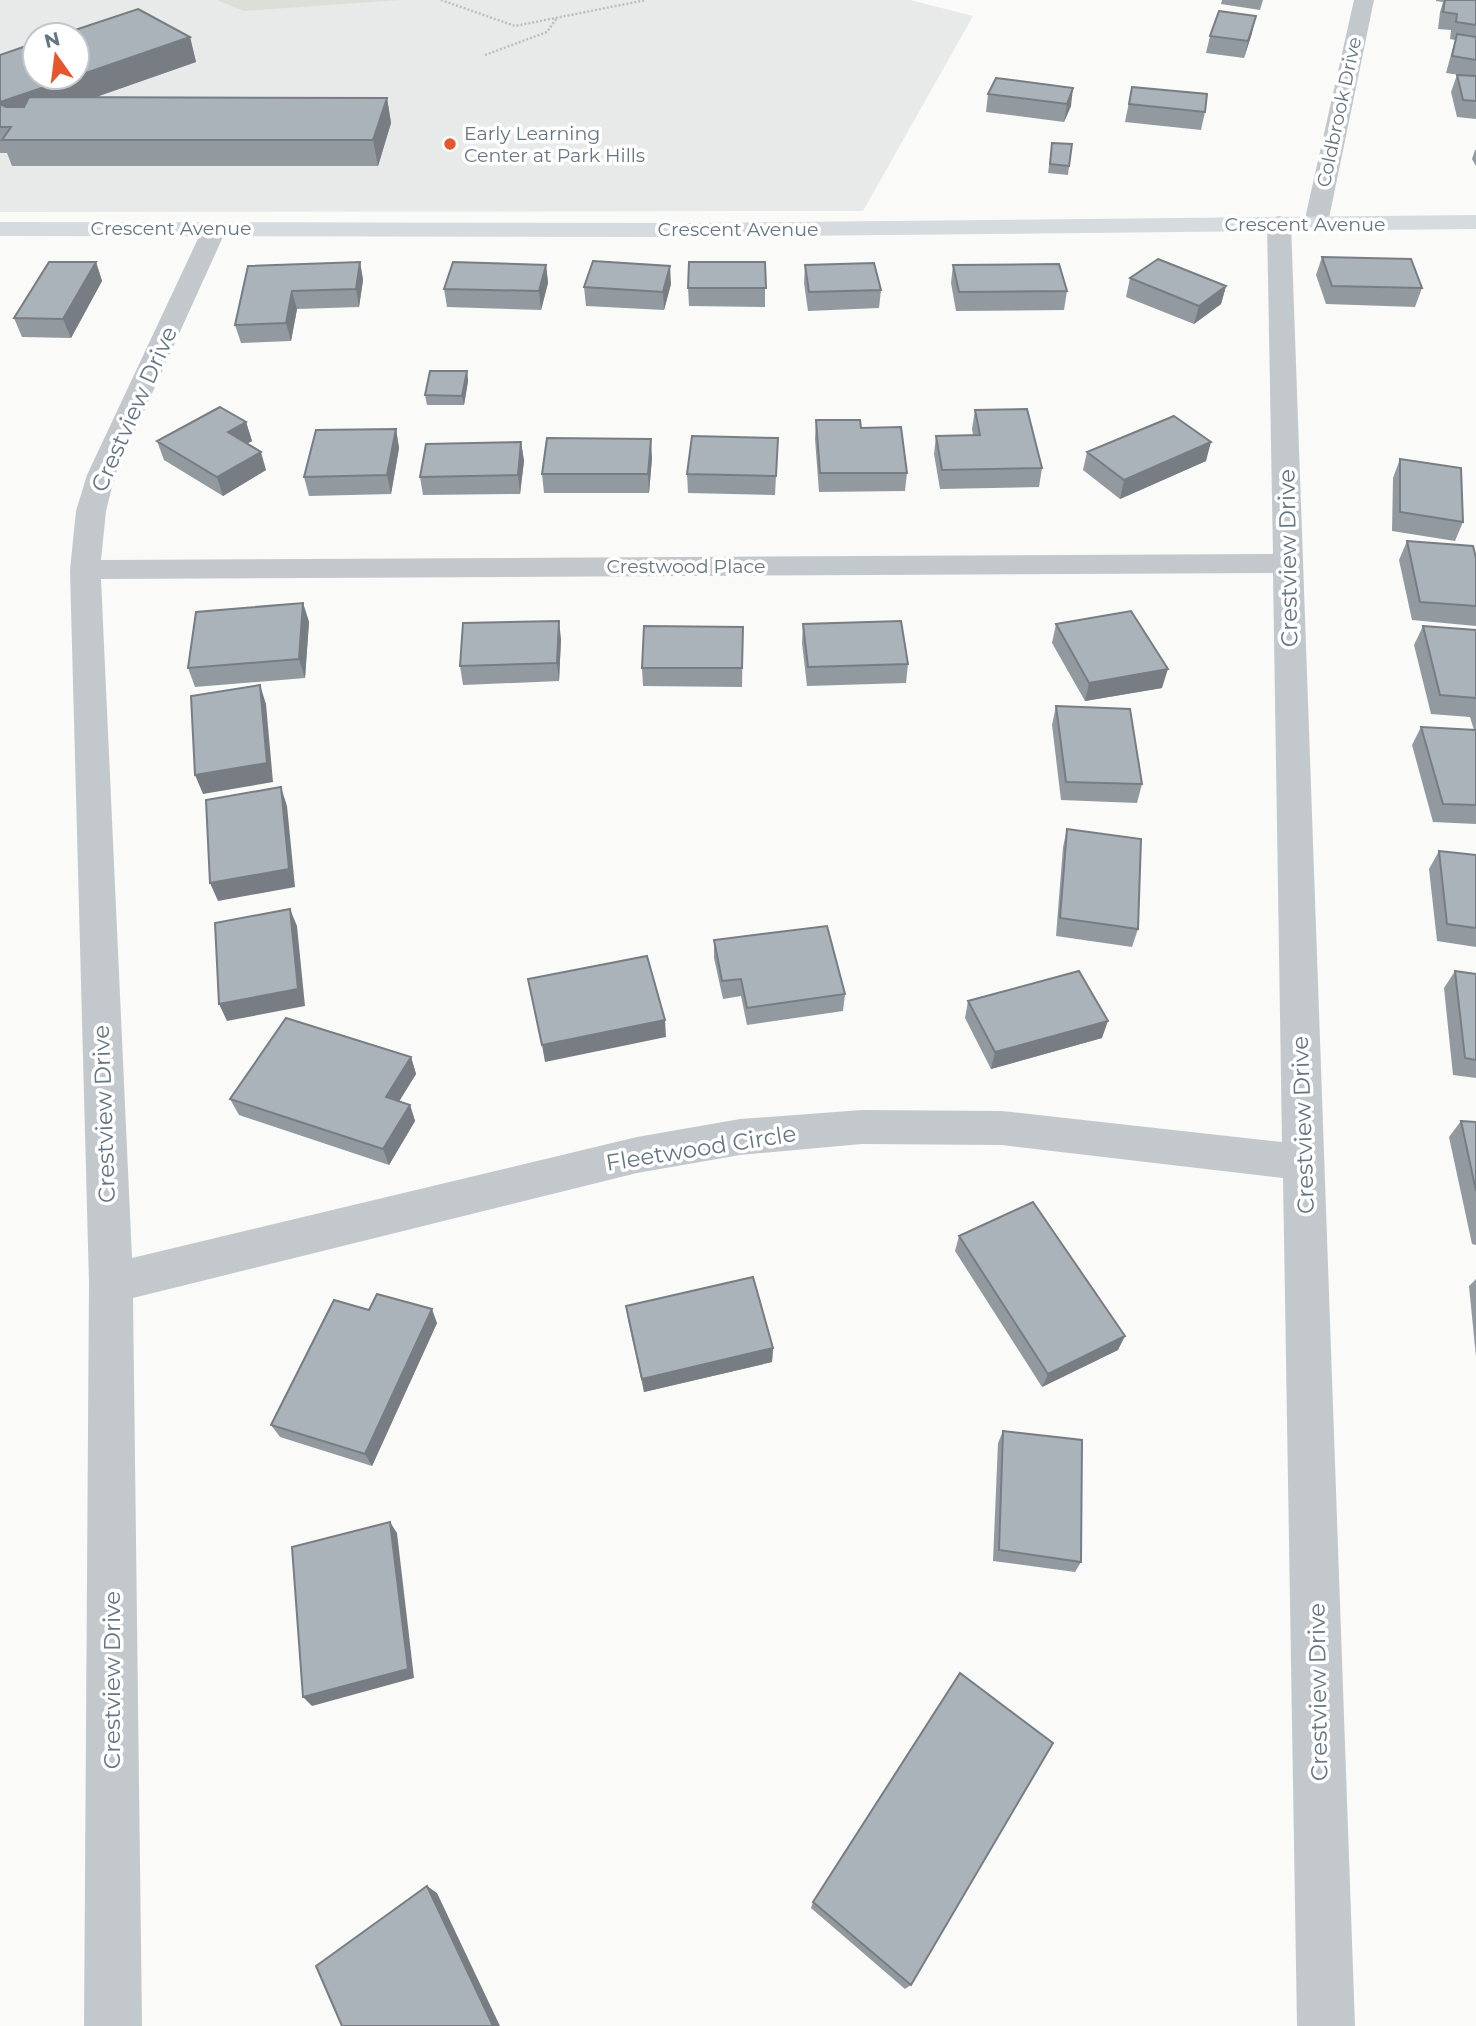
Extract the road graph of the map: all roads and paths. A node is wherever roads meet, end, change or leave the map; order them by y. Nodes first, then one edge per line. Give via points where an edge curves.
1 (441, 0) edge
2 (646, 0) edge
3 (1364, 0) edge
4 (556, 19) junction
5 (485, 55) dead end
6 (1476, 222) edge
7 (1298, 223) junction
8 (215, 228) junction
9 (0, 229) edge
10 (1288, 563) junction
11 (85, 570) junction
12 (1304, 1162) junction
13 (111, 1283) junction
14 (113, 2026) edge
15 (1326, 2026) edge

1 - 4 path via 515,26
2 - 4 path
3 - 7 street, Coldbrook Drive
4 - 5 path via 547,32
6 - 7 street, Crescent Avenue
7 - 8 street, Crescent Avenue via 690,230
7 - 10 street, Crestview Drive
8 - 9 street, Crescent Avenue
8 - 11 street, Crestview Drive via 101,475 91,511
10 - 11 street, Crestwood Place
10 - 12 street, Crestview Drive
11 - 13 street, Crestview Drive
12 - 13 street, Fleetwood Circle via 1002,1128 862,1127 740,1138 637,1155
12 - 15 street, Crestview Drive
13 - 14 street, Crestview Drive

